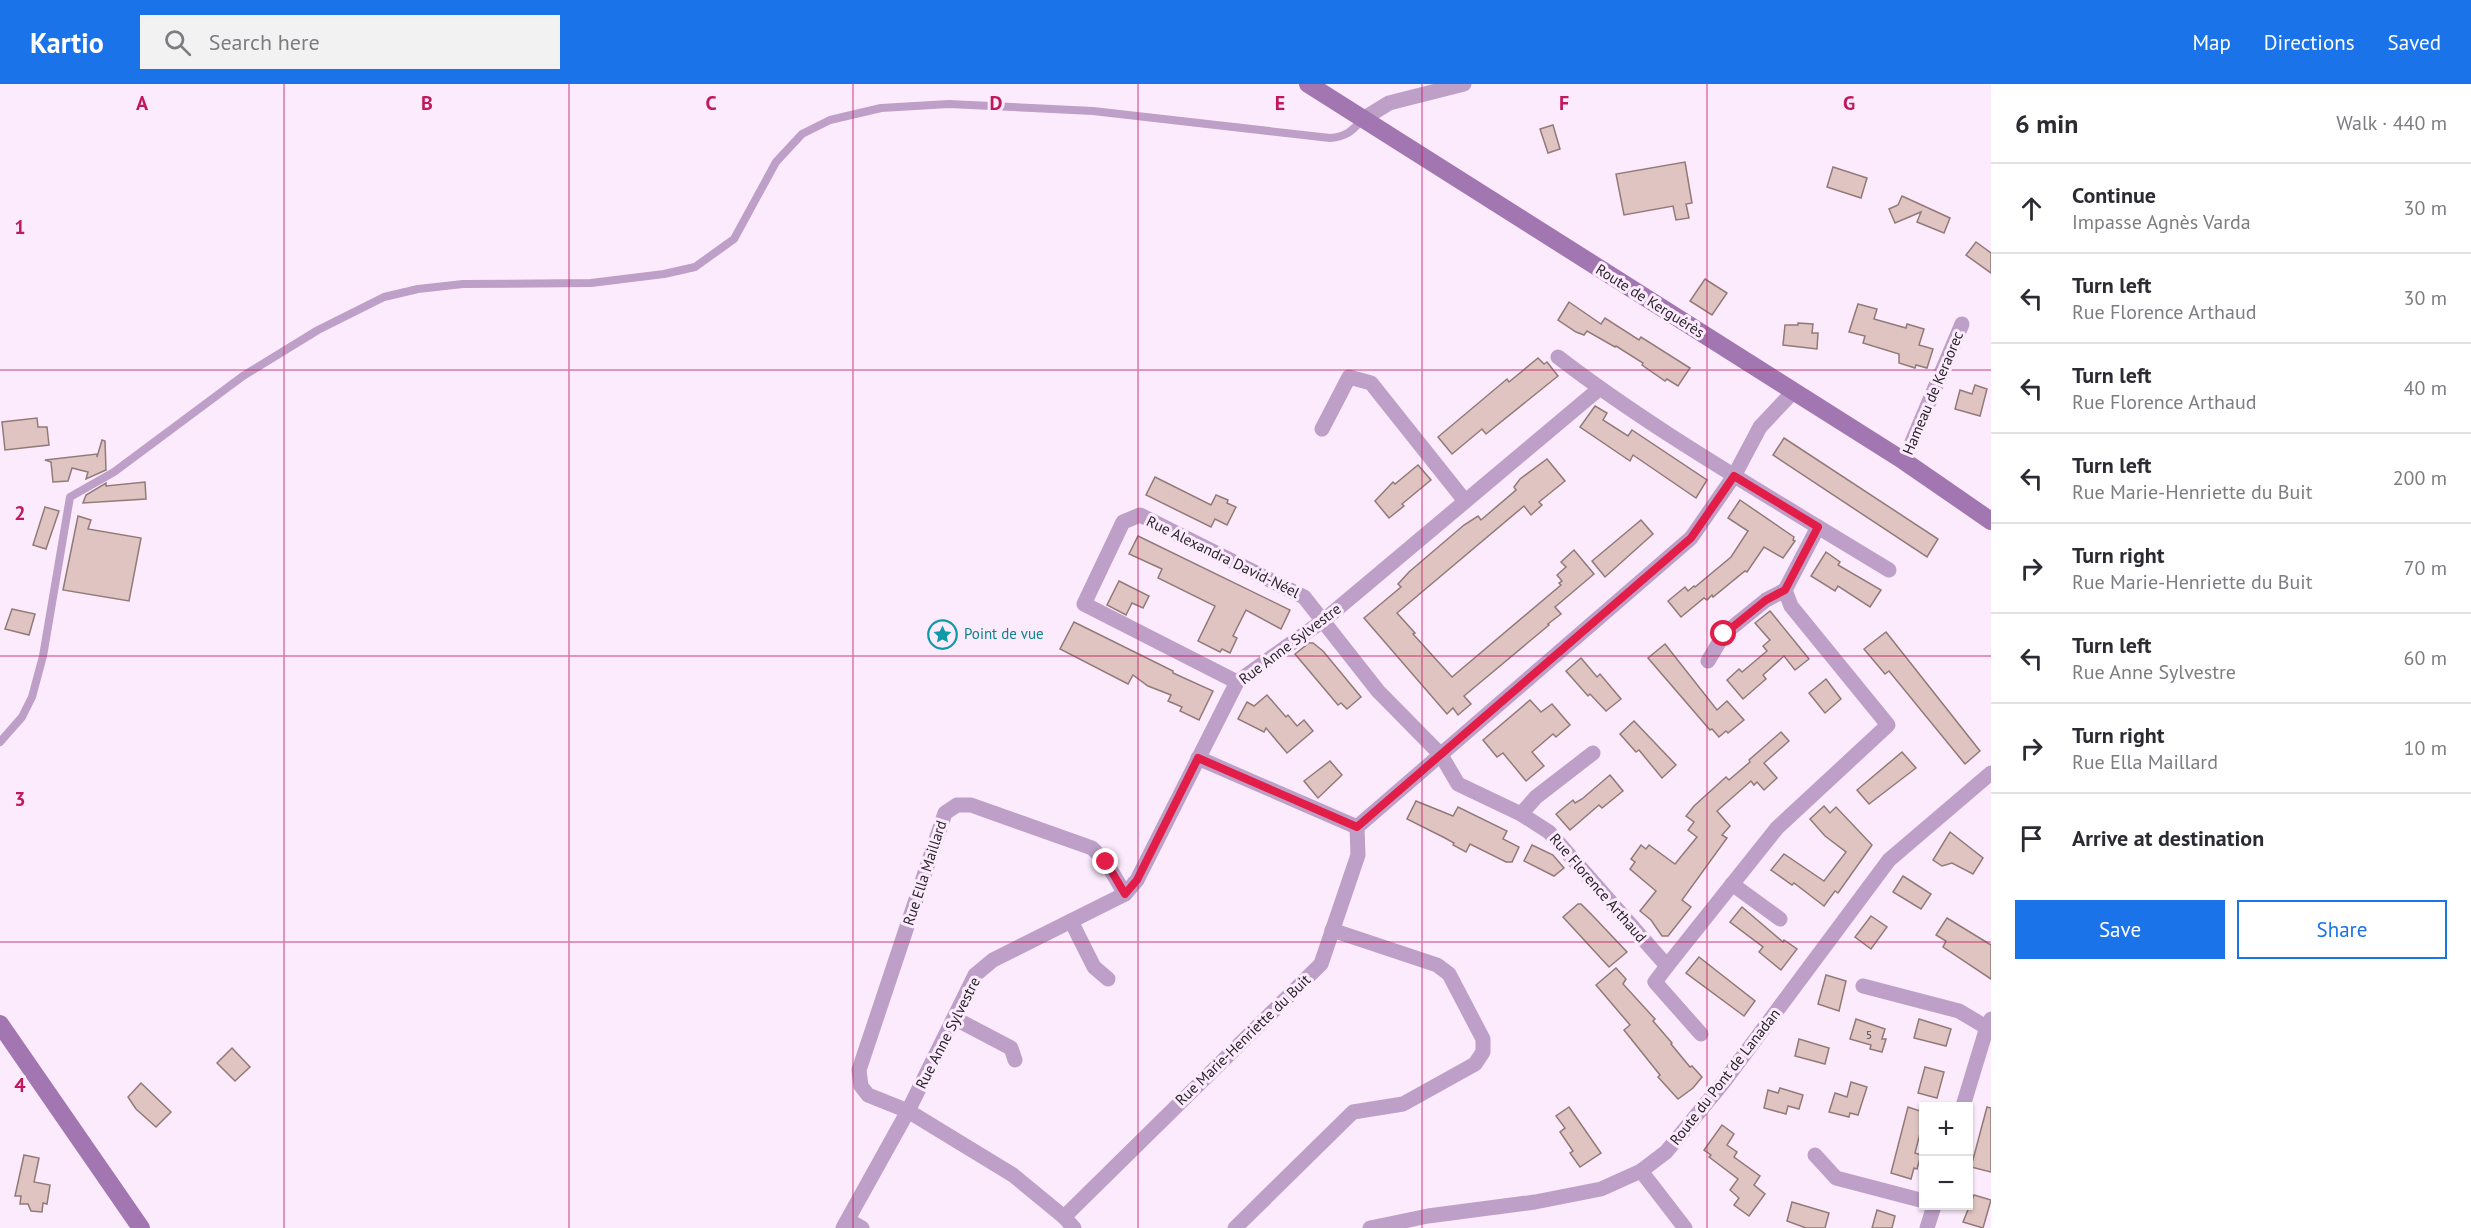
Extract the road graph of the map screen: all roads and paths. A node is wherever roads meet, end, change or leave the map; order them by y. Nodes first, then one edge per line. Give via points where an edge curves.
1 (1308, 84) edge
2 (1464, 84) edge
3 (1363, 119) junction
4 (1962, 324) dead end
5 (1558, 357) dead end
6 (1599, 389) junction
7 (1793, 392) junction
8 (1323, 429) dead end
9 (1904, 461) junction
10 (1734, 476) junction
11 (1466, 501) junction
12 (1991, 521) edge
13 (1818, 527) junction
14 (1889, 570) dead end
15 (1785, 590) junction
16 (1324, 620) junction
17 (1708, 661) dead end
18 (1237, 682) junction
19 (0, 742) edge
20 (1593, 753) dead end
21 (1441, 755) junction
22 (1198, 758) junction
23 (1991, 773) edge
24 (1521, 814) junction
25 (1357, 827) junction
26 (1732, 884) junction
27 (1125, 894) junction
28 (1780, 919) dead end
29 (1071, 921) junction
30 (1332, 930) junction
31 (1667, 966) junction
32 (1108, 979) dead end
33 (1863, 986) dead end
34 (954, 1018) junction
35 (0, 1024) edge
36 (1990, 1025) edge
37 (1701, 1034) dead end
38 (1015, 1060) dead end
39 (1964, 1102) edge
40 (908, 1111) junction
41 (1815, 1155) dead end
42 (1641, 1172) junction
43 (1919, 1200) edge
44 (1933, 1210) edge
45 (1069, 1222) edge
46 (846, 1224) edge
47 (141, 1228) edge
48 (862, 1228) edge
49 (1235, 1228) edge
50 (1370, 1228) edge
51 (1685, 1228) edge
52 (1927, 1228) edge

1 - 3 street, Route de Kerguérès
2 - 3 street via 1389,103
3 - 7 street, Route de Kerguérès
3 - 19 lane via 1351,133 1330,138 1093,111 949,105 881,108 830,120 802,134 776,162 734,239 695,267 591,283 463,284 384,297 318,330 243,375 114,472 70,496 43,656 32,697 22,717
4 - 9 street, Hameau de Keraorec
5 - 6 street
6 - 10 street
6 - 11 street, Rue Anne Sylvestre
7 - 9 street, Route de Kerguérès
7 - 10 street via 1760,428
8 - 11 street via 1350,378 1371,383
9 - 12 street, Route de Kerguérès
10 - 13 street
10 - 21 street via 1691,538
11 - 16 street, Rue Anne Sylvestre
13 - 14 street
13 - 15 street
15 - 17 street via 1766,600 1724,634
15 - 26 street via 1791,606 1888,725 1777,828
16 - 18 street, Rue Anne Sylvestre
16 - 18 street, Rue Alexandra David-Néel via 1304,597 1140,515 1123,522 1084,604
16 - 21 street, Rue Florence Arthaud via 1378,691
18 - 22 street, Rue Anne Sylvestre
20 - 24 street via 1536,797
21 - 24 street, Rue Florence Arthaud via 1458,784
21 - 25 street
22 - 25 street
22 - 27 street, Rue Anne Sylvestre via 1137,880
23 - 42 street, Route du Pont de Lanadan via 1889,860 1723,1083 1666,1152
24 - 31 street, Rue Florence Arthaud via 1549,832
25 - 30 street, Rue Marie-Henriette du Buit via 1358,855
26 - 28 street
26 - 31 street
27 - 29 street, Rue Anne Sylvestre
27 - 40 street, Rue Ella Maillard via 1106,862 1092,848 971,805 957,805 945,813 859,1070 861,1086 868,1095
29 - 32 street via 1094,967
29 - 34 street, Rue Anne Sylvestre via 993,960 975,975
30 - 45 street, Rue Marie-Henriette du Buit via 1321,964
30 - 49 street via 1437,965 1449,974 1483,1040 1483,1052 1476,1064 1403,1104 1353,1112
31 - 37 street via 1655,982
33 - 36 street via 1959,1011
34 - 38 street via 1011,1048
34 - 40 street, Rue Anne Sylvestre
35 - 47 street
36 - 39 street
40 - 45 street via 1013,1174
40 - 46 street, Rue Anne Sylvestre
41 - 43 street via 1836,1178
42 - 50 street, Route du Pont de Lanadan via 1601,1190
42 - 51 street
44 - 52 street
46 - 48 street

